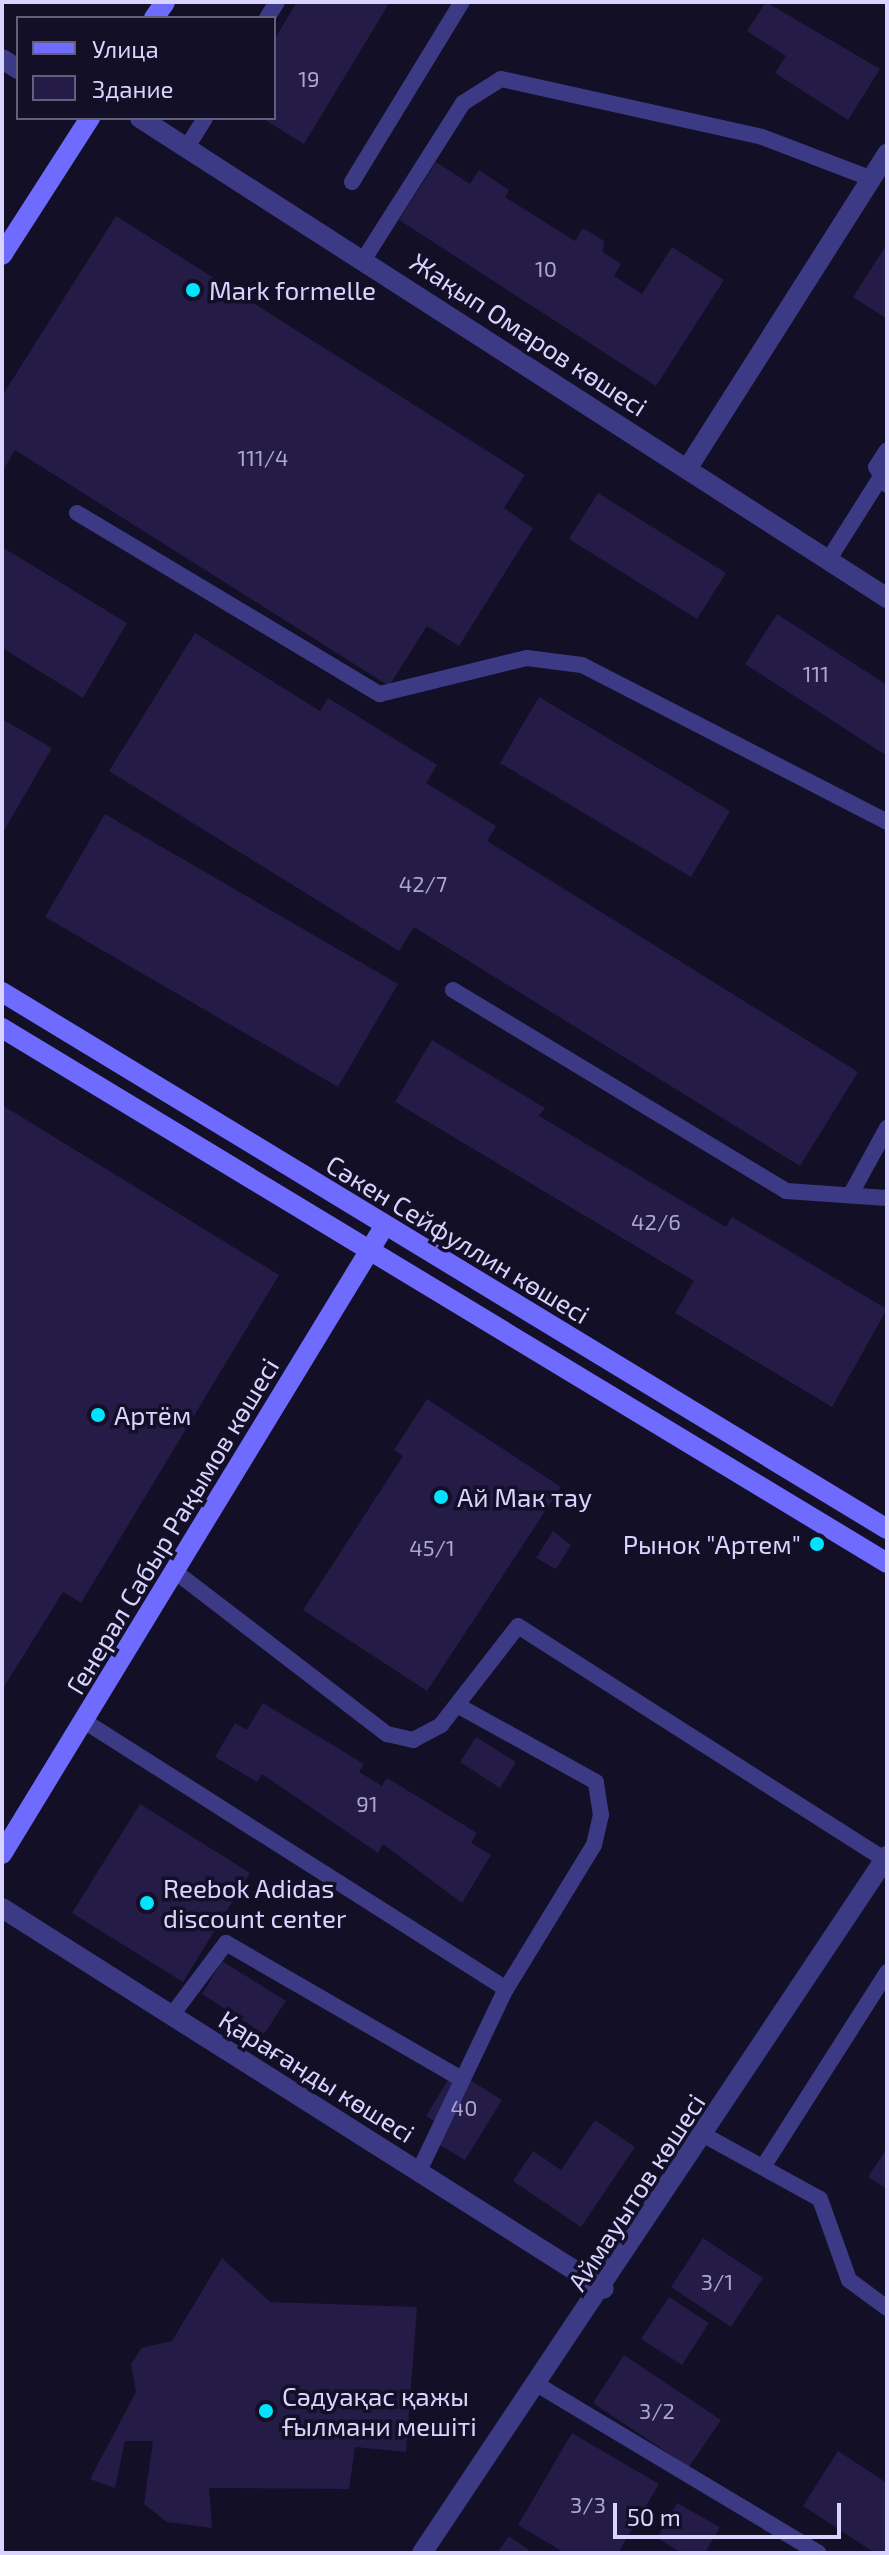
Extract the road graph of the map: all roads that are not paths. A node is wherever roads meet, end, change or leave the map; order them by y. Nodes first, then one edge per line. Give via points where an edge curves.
1 (462, 2) edge
2 (89, 120) edge
3 (143, 120) edge
4 (204, 120) edge
5 (187, 147) junction
6 (887, 154) edge
7 (872, 179) junction
8 (352, 182) dead end
9 (2, 255) edge
10 (364, 259) junction
11 (887, 450) edge
12 (689, 466) junction
13 (883, 482) edge
14 (77, 513) dead end
15 (829, 559) junction
16 (887, 598) edge
17 (887, 822) edge
18 (453, 990) dead end
19 (2, 992) edge
20 (2, 1028) edge
21 (887, 1128) edge
22 (853, 1190) junction
23 (887, 1198) edge
24 (385, 1225) junction
25 (369, 1251) junction
26 (887, 1529) edge
27 (887, 1563) edge
28 (177, 1573) junction
29 (457, 1705) junction
30 (84, 1721) junction
31 (2, 1854) edge
32 (886, 1859) edge
33 (2, 1908) edge
34 (887, 1972) edge
35 (506, 1989) junction
36 (172, 2015) junction
37 (462, 2079) junction
38 (704, 2135) junction
39 (763, 2167) junction
40 (419, 2171) junction
41 (604, 2289) junction
42 (887, 2308) edge
43 (538, 2385) junction
44 (422, 2553) edge
45 (819, 2553) edge

1 - 8 lane
2 - 9 main road
3 - 5 street, Жақып Омаров көшесі
4 - 5 lane
5 - 10 street, Жақып Омаров көшесі
6 - 7 street
7 - 10 lane via 762,137 501,79 463,103
7 - 12 street
10 - 12 street, Жақып Омаров көшесі
11 - 13 lane via 876,467
12 - 15 street, Жақып Омаров көшесі
13 - 15 lane
14 - 17 lane via 380,694 527,658 582,665
15 - 16 street, Жақып Омаров көшесі
18 - 22 lane via 786,1191
19 - 24 main road, Сәкен Сейфуллин көшесі
20 - 25 main road
21 - 22 lane
22 - 23 lane
24 - 25 main road, Генерал Сабыр Рақымов көшесі
24 - 26 main road, Сәкен Сейфуллин көшесі
25 - 27 main road
25 - 28 main road, Генерал Сабыр Рақымов көшесі
28 - 29 lane via 387,1734 413,1740 441,1725
28 - 30 main road, Генерал Сабыр Рақымов көшесі
29 - 32 lane via 518,1626
29 - 35 lane via 596,1782 601,1815 594,1845
30 - 31 main road, Генерал Сабыр Рақымов көшесі
30 - 35 lane
32 - 38 street, Аймауытов көшесі
33 - 36 street, Қарағанды көшесі
34 - 39 lane
35 - 37 lane
36 - 37 lane via 226,1943
36 - 40 street, Қарағанды көшесі
37 - 40 lane
38 - 39 lane
38 - 41 street, Аймауытов көшесі
39 - 42 lane via 820,2199 849,2280
40 - 41 street, Қарағанды көшесі
41 - 43 street, Аймауытов көшесі
43 - 44 street, Аймауытов көшесі
43 - 45 lane

